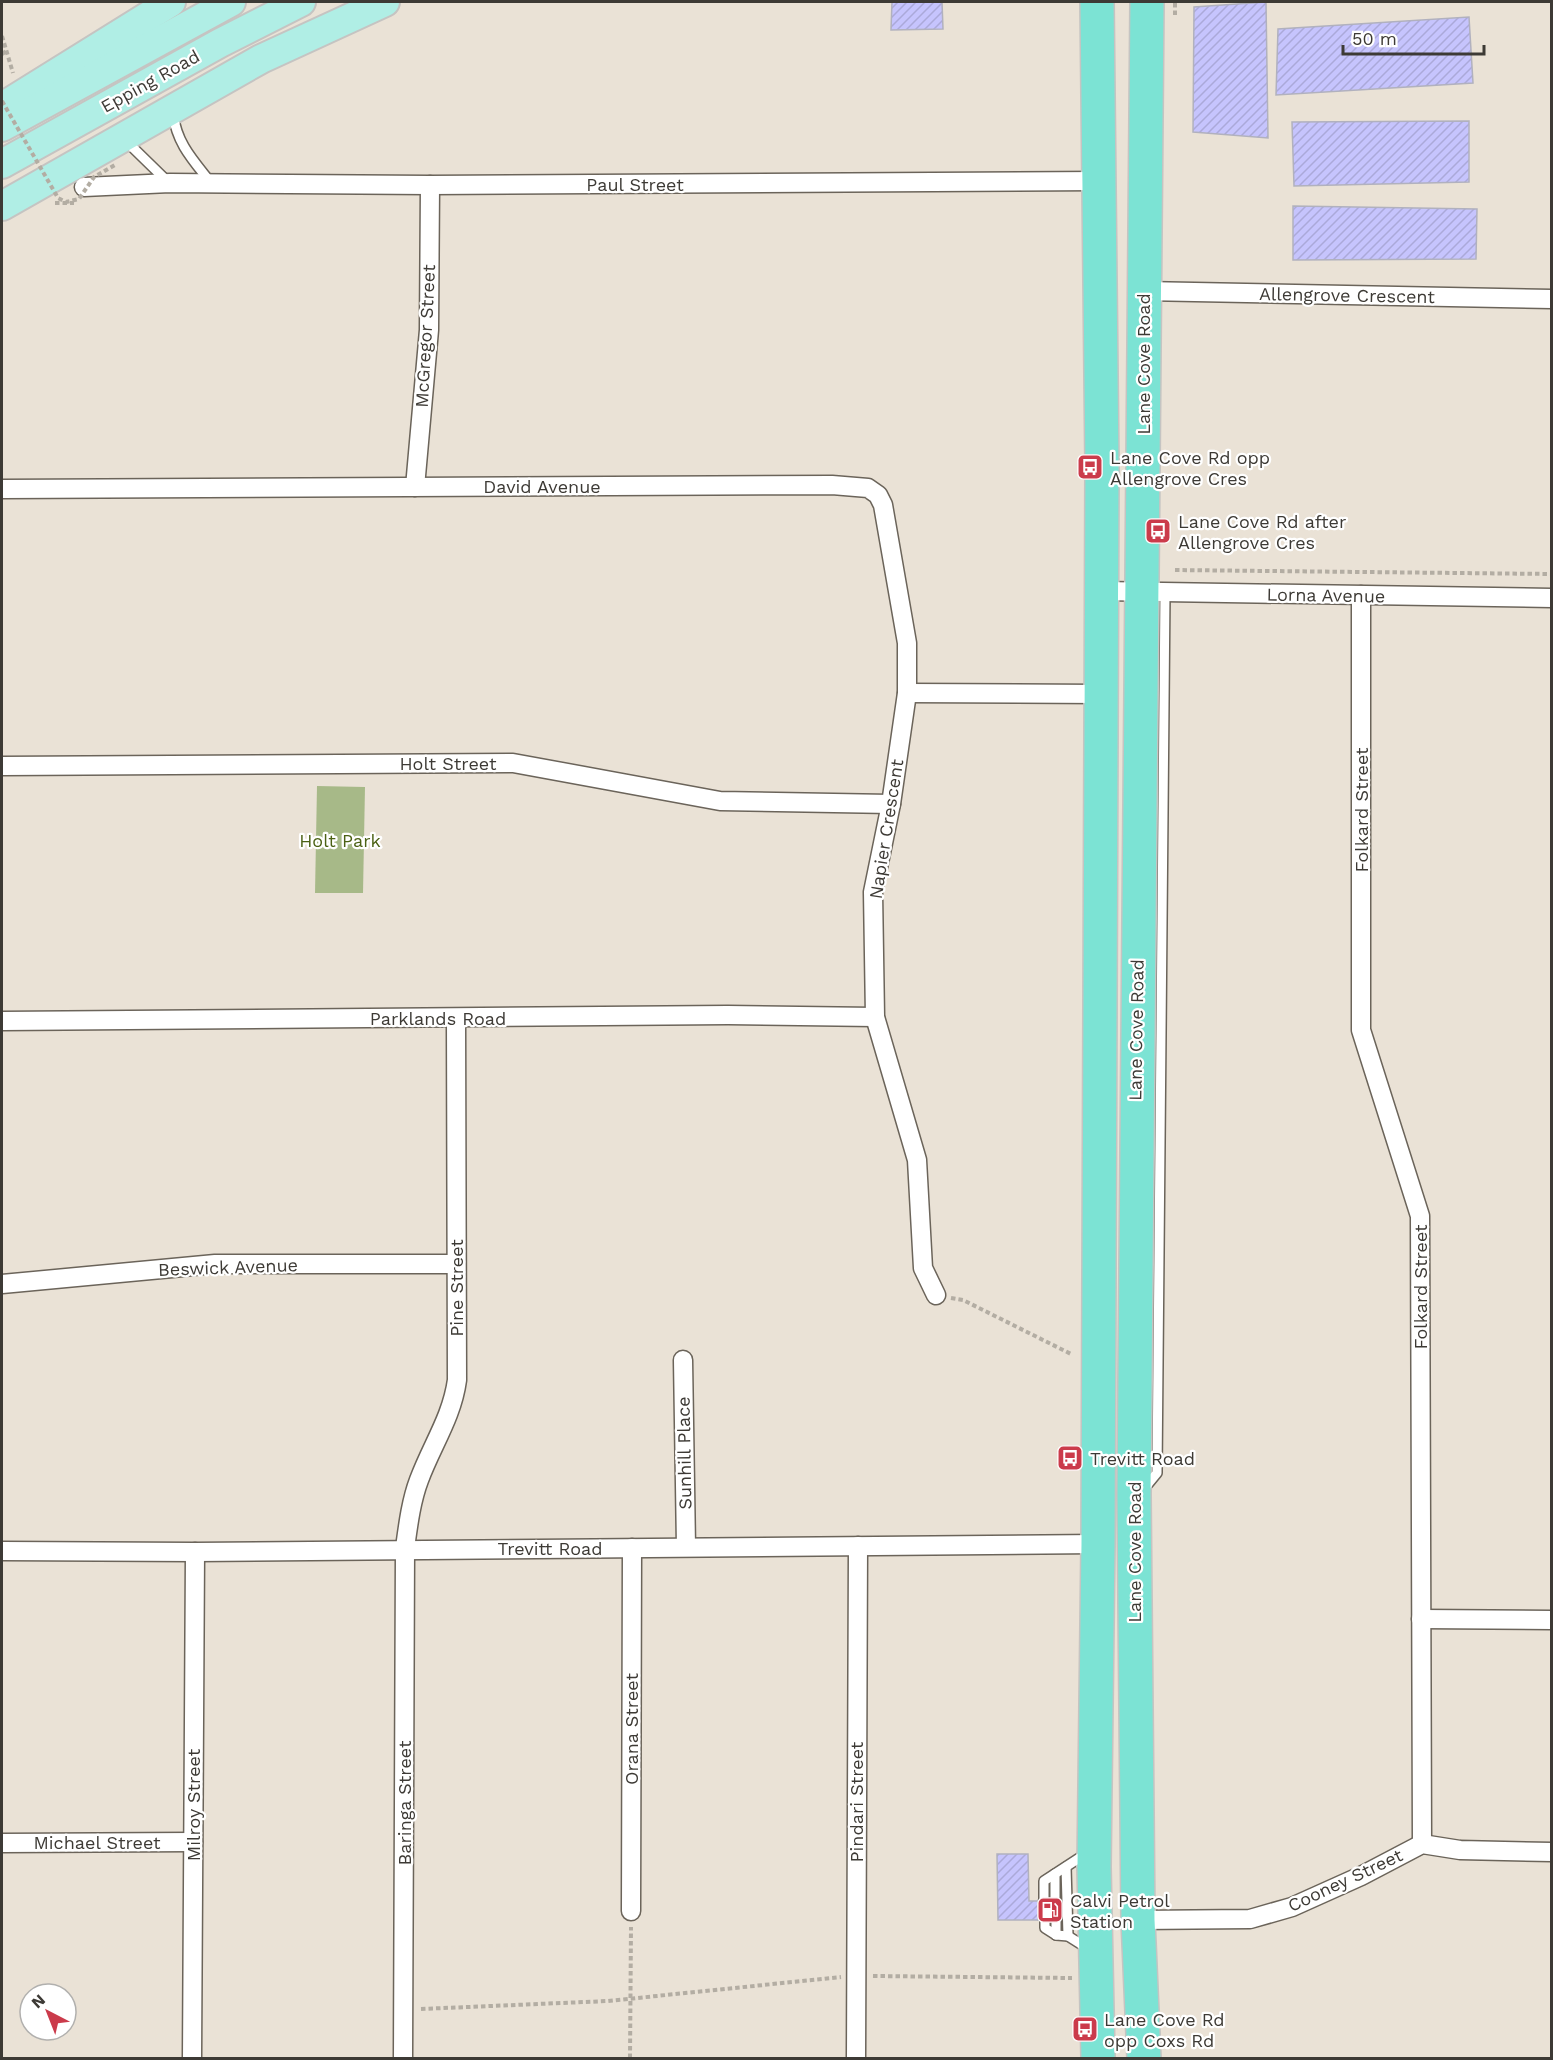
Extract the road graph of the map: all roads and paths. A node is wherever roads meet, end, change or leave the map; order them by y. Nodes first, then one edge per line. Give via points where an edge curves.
1 (171, 2) edge
2 (231, 2) edge
3 (301, 2) edge
4 (385, 2) edge
5 (1097, 2) edge
6 (1146, 2) edge
7 (2, 36) edge
8 (8, 50) junction
9 (2, 54) edge
10 (14, 74) dead end
11 (2, 101) edge
12 (2, 107) edge
13 (172, 108) junction
14 (2, 127) edge
15 (121, 137) junction
16 (2, 164) edge
17 (116, 165) dead end
18 (1100, 181) junction
19 (170, 183) junction
20 (212, 183) junction
21 (430, 185) junction
22 (84, 187) dead end
23 (2, 206) edge
24 (1143, 291) junction
25 (1551, 299) edge
26 (415, 487) junction
27 (2, 489) edge
28 (1175, 570) dead end
29 (1551, 574) edge
30 (1101, 591) junction
31 (1153, 592) junction
32 (1361, 595) junction
33 (1551, 598) edge
34 (907, 693) junction
35 (1102, 694) junction
36 (2, 766) edge
37 (891, 804) junction
38 (875, 1017) junction
39 (456, 1018) junction
40 (2, 1021) edge
41 (455, 1263) junction
42 (2, 1284) edge
43 (936, 1295) joint
44 (1071, 1354) dead end
45 (683, 1360) dead end
46 (1098, 1544) junction
47 (686, 1546) junction
48 (858, 1546) junction
49 (405, 1548) junction
50 (632, 1548) junction
51 (2, 1551) edge
52 (195, 1552) junction
53 (1421, 1619) junction
54 (1551, 1620) edge
55 (193, 1842) junction
56 (2, 1843) edge
57 (1422, 1844) junction
58 (1094, 1849) junction
59 (1551, 1852) edge
60 (1066, 1867) junction
61 (1055, 1874) junction
62 (1055, 1899) dead end
63 (1044, 1900) dead end
64 (631, 1911) joint
65 (1045, 1920) dead end
66 (1056, 1920) dead end
67 (1138, 1920) junction
68 (1056, 1935) junction
69 (1068, 1936) junction
70 (1088, 1966) junction
71 (855, 1976) junction
72 (631, 1999) junction
73 (403, 2009) junction
74 (192, 2058) edge
75 (403, 2058) edge
76 (630, 2058) edge
77 (856, 2058) edge
78 (1098, 2058) edge
79 (1144, 2058) edge

1 - 12 main road
2 - 14 main road, Epping Road
3 - 16 main road, Epping Road
4 - 13 main road via 261,59
5 - 18 highway, Lane Cove Road
6 - 24 highway, Lane Cove Road
7 - 8 path
8 - 9 path
8 - 10 path
11 - 17 path, bridge via 57,198 66,202 80,199 94,177
13 - 15 main road
13 - 20 lane via 184,152
15 - 19 lane
15 - 23 main road
18 - 21 street, Paul Street
18 - 30 highway, Lane Cove Road
19 - 20 street, Paul Street
19 - 22 street, Paul Street
20 - 21 street, Paul Street
21 - 26 street, McGregor Street via 429,330
24 - 25 street, Allengrove Crescent
24 - 31 highway, Lane Cove Road
26 - 27 street, David Avenue
26 - 34 street, David Avenue via 831,484 868,488 878,495 887,520 907,643
28 - 29 path
30 - 31 street, Lorna Avenue
30 - 35 highway, Lane Cove Road
31 - 32 street, Lorna Avenue
31 - 67 highway, Lane Cove Road via 1134,1495
32 - 33 street, Lorna Avenue
32 - 53 street, Folkard Street via 1361,1030 1420,1216
34 - 35 street
34 - 37 street, Napier Crescent
35 - 46 highway, Lane Cove Road
36 - 37 street, Holt Street via 513,763 720,801
37 - 38 street, Napier Crescent via 873,892
38 - 39 street, Parklands Road
38 - 43 street, Napier Crescent via 918,1160 923,1268
39 - 40 street, Parklands Road
39 - 41 street, Pine Street
41 - 42 street, Beswick Avenue via 215,1263
41 - 49 street, Pine Street via 454,1398 418,1480
43 - 44 path via 963,1300
45 - 47 street, Sunhill Place
46 - 48 street, Trevitt Road
46 - 58 highway, Lane Cove Road
47 - 48 street, Trevitt Road
47 - 50 street, Trevitt Road
48 - 71 street, Pindari Street
49 - 50 street, Trevitt Road
49 - 52 street, Trevitt Road
49 - 73 street, Baringa Street
50 - 64 street, Orana Street
51 - 52 street, Trevitt Road
52 - 55 street, Milroy Street
53 - 54 street
53 - 57 street, Folkard Street
55 - 56 street, Michael Street
55 - 74 street, Milroy Street
57 - 59 street, Cooney Street via 1460,1850
57 - 67 street, Cooney Street via 1292,1907 1250,1920
58 - 60 lane
58 - 70 highway, Lane Cove Road
60 - 61 lane
60 - 69 lane
61 - 62 lane
61 - 63 lane via 1044,1881
64 - 72 path
65 - 68 lane via 1045,1928
66 - 68 lane
67 - 79 highway, Lane Cove Road
68 - 69 lane
69 - 70 lane
70 - 71 path
70 - 78 highway, Lane Cove Road
71 - 72 path
71 - 77 street, Pindari Street
72 - 73 path
72 - 76 path
73 - 75 street, Baringa Street

